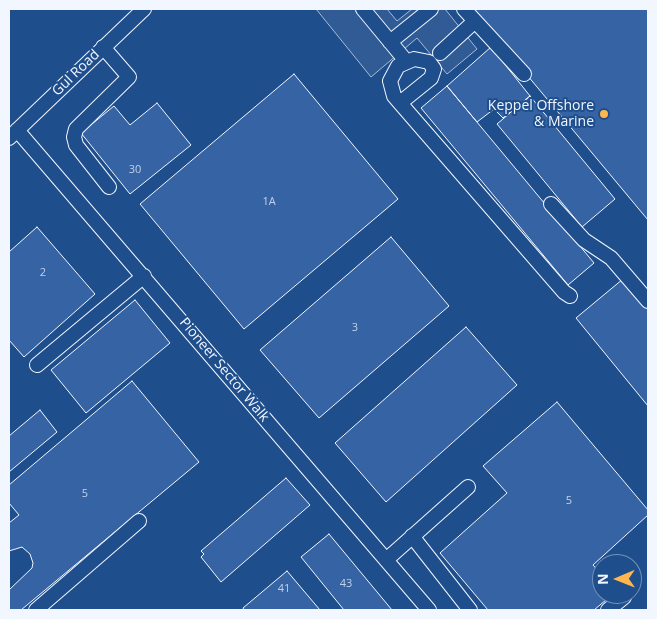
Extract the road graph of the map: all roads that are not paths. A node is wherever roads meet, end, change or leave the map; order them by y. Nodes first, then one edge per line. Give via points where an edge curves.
1 (144, 9) edge
2 (363, 9) edge
3 (431, 9) edge
4 (464, 9) edge
5 (475, 21) junction
6 (390, 42) junction
7 (103, 47) junction
8 (440, 53) dead end
9 (406, 61) junction
10 (524, 74) dead end
11 (400, 103) junction
12 (13, 134) edge
13 (109, 187) dead end
14 (551, 204) dead end
15 (144, 276) junction
16 (570, 296) dead end
17 (648, 301) edge
18 (37, 365) dead end
19 (468, 487) dead end
20 (139, 521) dead end
21 (412, 536) junction
22 (386, 560) junction
23 (36, 610) edge
24 (429, 610) edge
25 (470, 610) edge

1 - 7 street, Gul Road
2 - 6 street
3 - 6 street
4 - 5 street
5 - 8 street
5 - 10 street
6 - 9 street
7 - 12 street, Gul Road
7 - 13 street via 129,77 76,129 74,137 76,145
9 - 11 street via 398,66 390,81 394,96
9 - 11 street via 424,59 432,65 434,72
11 - 16 street
12 - 15 street, Pioneer Sector Walk
14 - 17 street via 584,240 611,258
15 - 18 street
15 - 22 street, Pioneer Sector Walk
19 - 21 street
20 - 23 street
21 - 22 street
21 - 25 street
22 - 24 street, Pioneer Sector Walk

